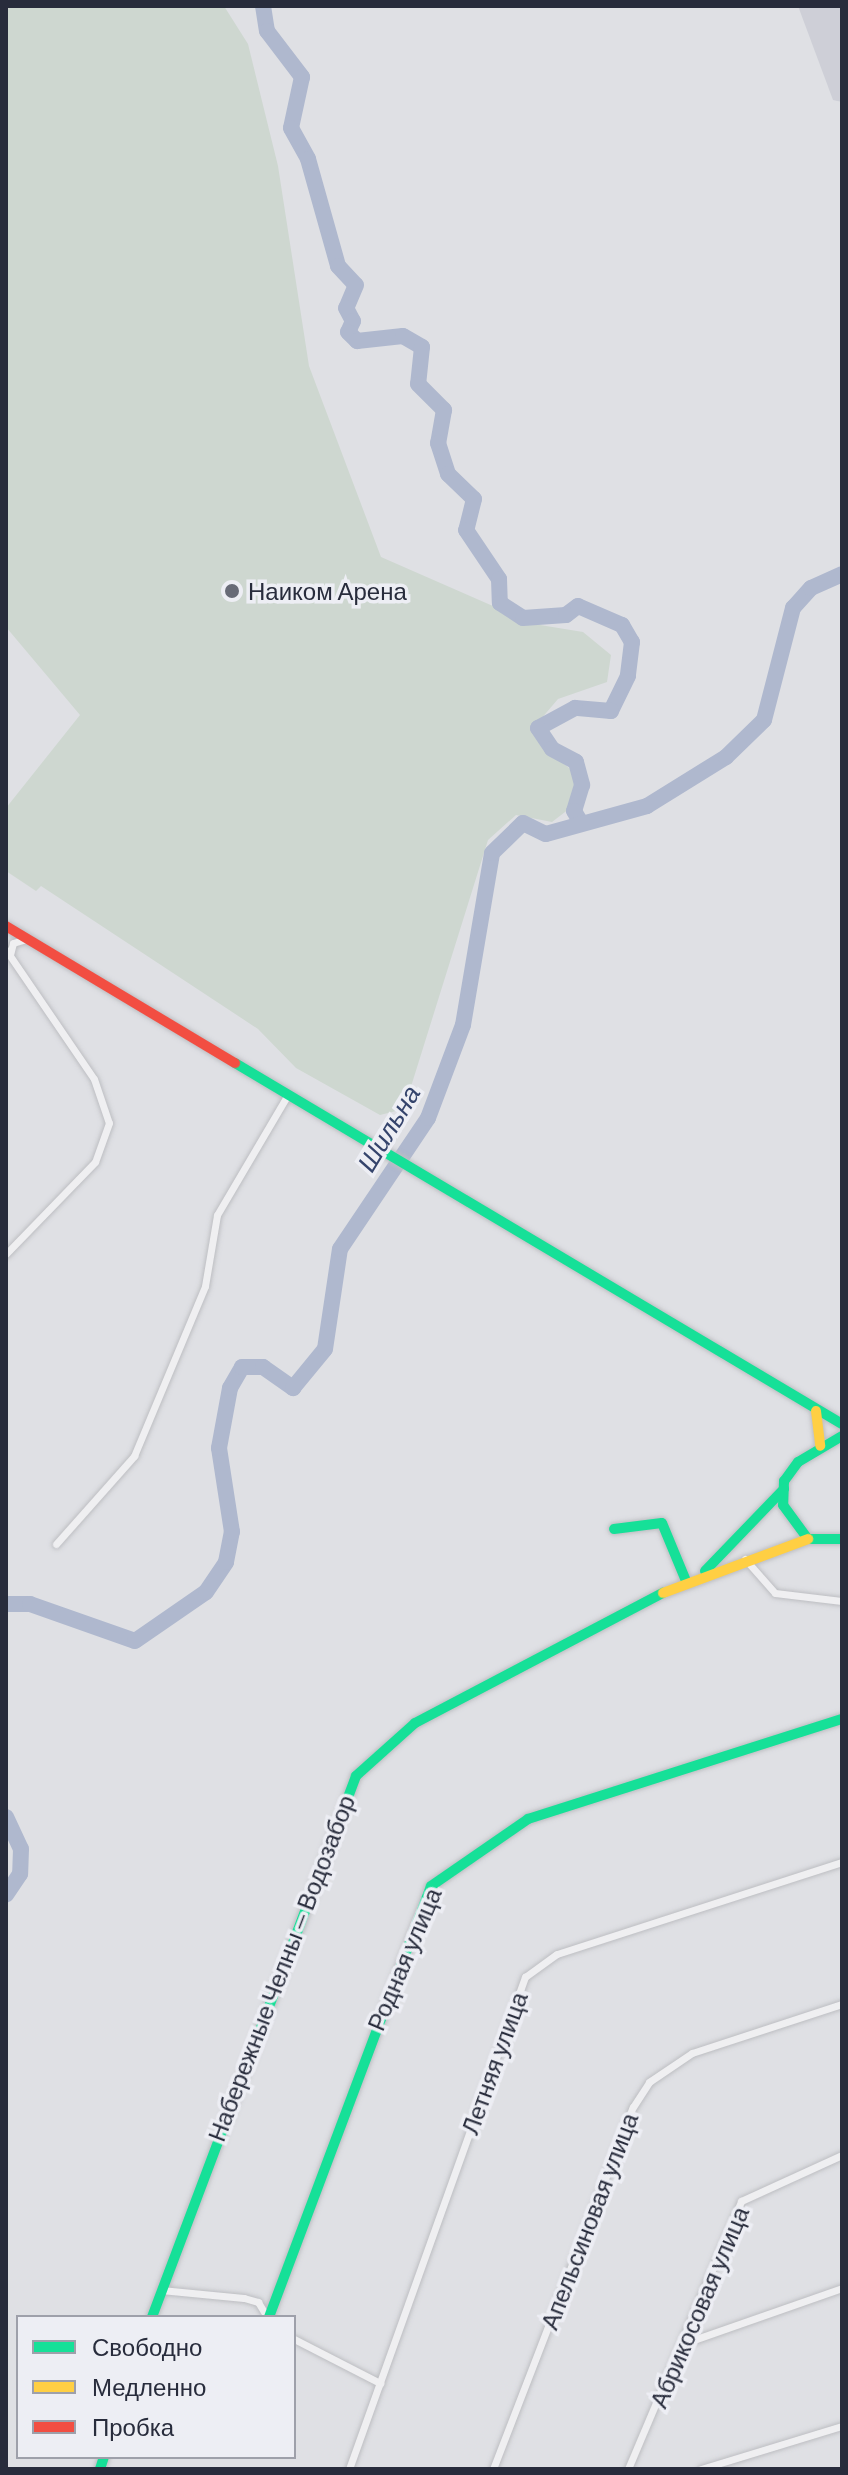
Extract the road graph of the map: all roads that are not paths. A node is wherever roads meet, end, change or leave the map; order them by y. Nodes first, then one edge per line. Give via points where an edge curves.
1 (6, 926) edge
2 (26, 939) junction
3 (8, 953) edge
4 (287, 1096) junction
5 (6, 1254) edge
6 (816, 1411) junction
7 (842, 1424) edge
8 (842, 1436) edge
9 (820, 1446) junction
10 (784, 1489) junction
11 (614, 1529) dead end
12 (808, 1539) junction
13 (842, 1539) edge
14 (56, 1544) dead end
15 (745, 1559) junction
16 (704, 1572) junction
17 (686, 1581) junction
18 (842, 1601) edge
19 (842, 1719) edge
20 (842, 1862) edge
21 (842, 2004) edge
22 (842, 2155) edge
23 (842, 2288) edge
24 (161, 2290) junction
25 (153, 2315) edge
26 (267, 2315) edge
27 (269, 2315) edge
28 (296, 2340) edge
29 (685, 2343) junction
30 (380, 2383) junction
31 (842, 2426) edge
32 (349, 2469) edge
33 (493, 2469) edge
34 (628, 2469) edge
35 (701, 2469) edge

1 - 2 street
2 - 3 street via 13,943
2 - 4 street
3 - 5 street via 94,1079 109,1123 95,1162
4 - 6 street
4 - 14 street via 217,1215 205,1286 134,1456
6 - 7 street
6 - 9 street
8 - 9 street, Набережные Челны — Водозабор
9 - 10 street, Набережные Челны — Водозабор via 798,1462
10 - 12 street via 783,1505
10 - 16 street, Набережные Челны — Водозабор
11 - 17 street via 662,1523
12 - 13 street, Набережные Челны — Водозабор
12 - 15 street, Набережные Челны — Водозабор
15 - 16 street, Набережные Челны — Водозабор
15 - 18 street via 775,1593
16 - 17 street, Набережные Челны — Водозабор
17 - 24 street, Набережные Челны — Водозабор via 415,1723 356,1776
19 - 27 street, Родная улица via 528,1819 449,1867 431,1886 395,1972
20 - 30 street, Летняя улица via 557,1954 525,1977
21 - 33 street, Апельсиновая улица via 692,2053 649,2082 633,2107
22 - 29 street, Абрикосовая улица via 741,2201
23 - 29 street
24 - 25 street, Набережные Челны — Водозабор
24 - 26 street via 244,2298 258,2302
28 - 30 street
29 - 34 street, Абрикосовая улица
30 - 32 street, Летняя улица
31 - 35 street

